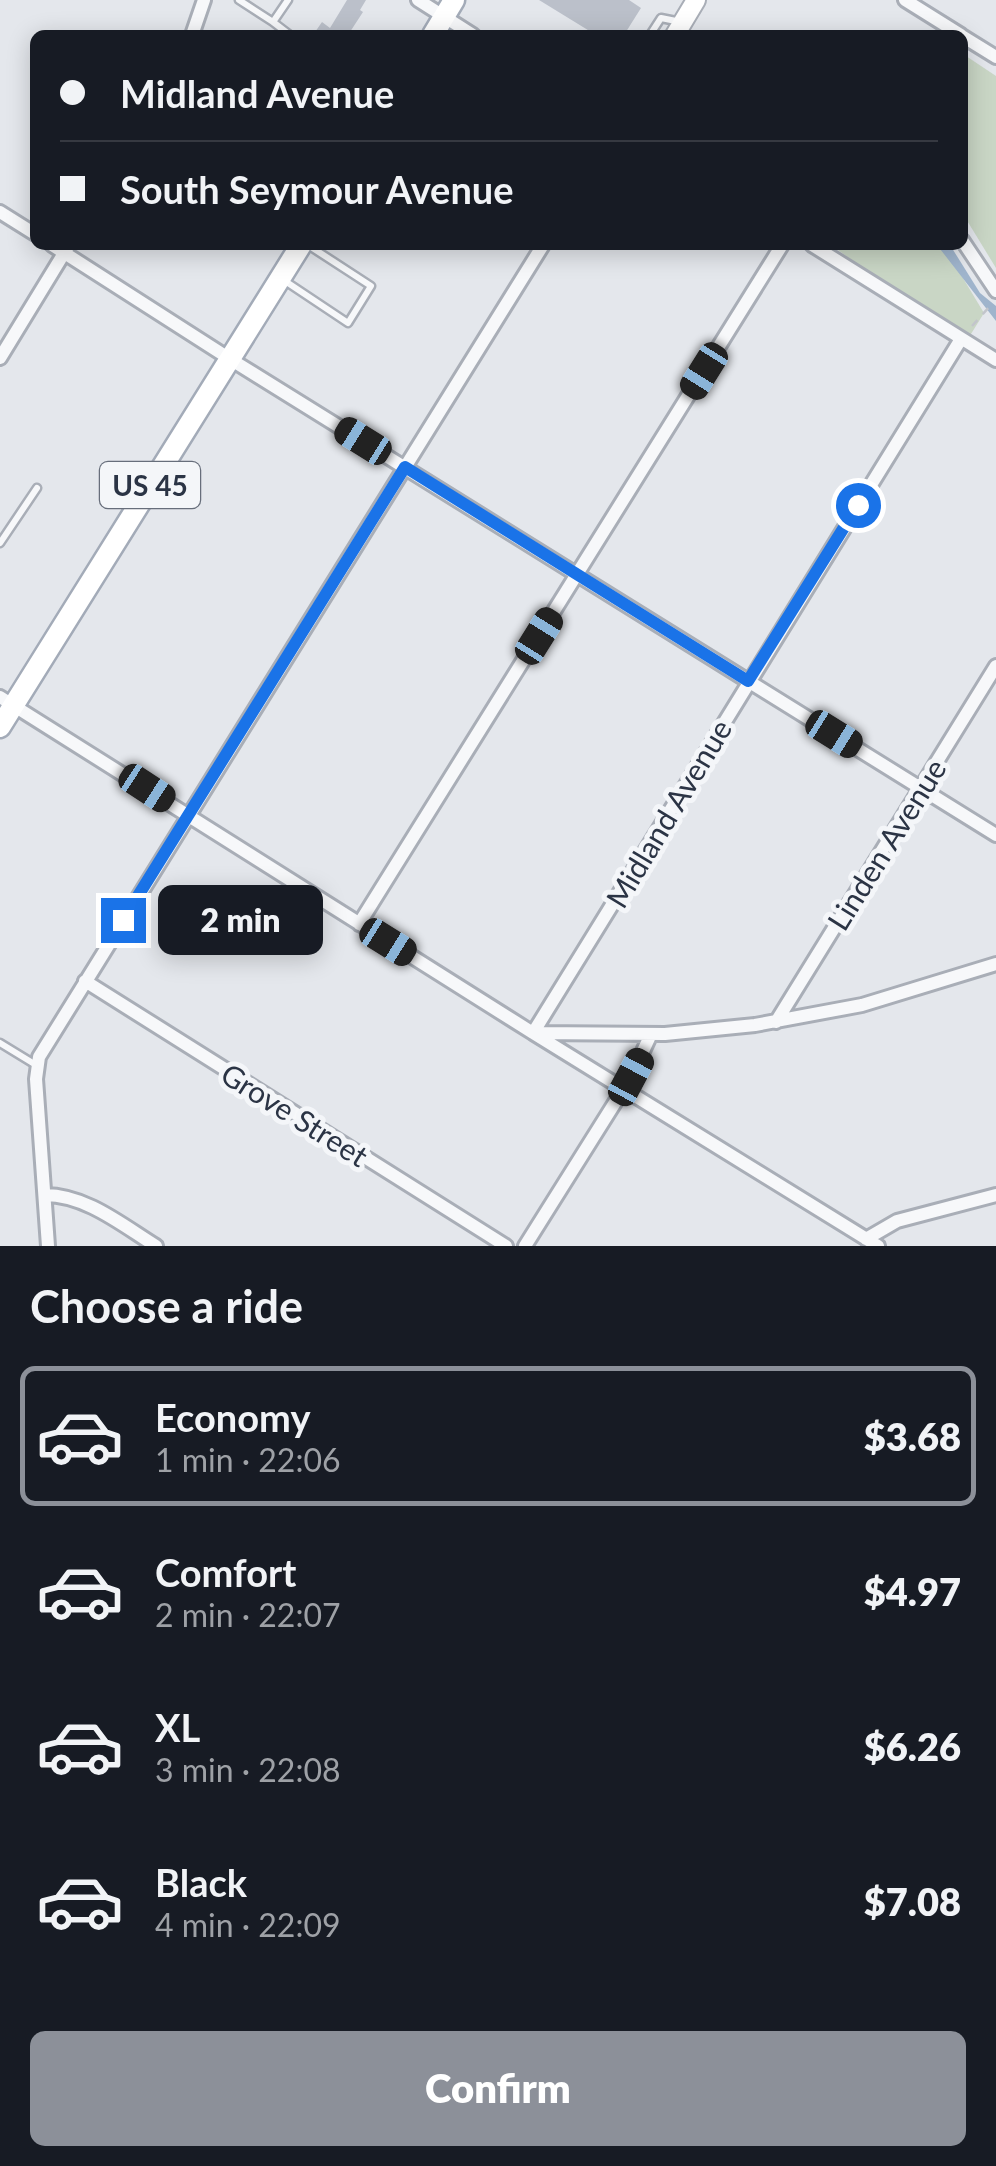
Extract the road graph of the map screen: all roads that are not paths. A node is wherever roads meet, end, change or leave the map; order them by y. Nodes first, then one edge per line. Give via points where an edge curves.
1 (204, 0) edge
2 (239, 0) edge
3 (288, 0) edge
4 (418, 0) edge
5 (696, 0) edge
6 (905, 0) edge
7 (444, 17) edge
8 (273, 22) junction
9 (678, 29) edge
10 (194, 30) edge
11 (283, 30) edge
12 (653, 30) edge
13 (951, 30) edge
14 (968, 40) edge
15 (996, 56) edge
16 (0, 212) edge
17 (30, 231) edge
18 (968, 249) edge
19 (61, 250) edge
20 (65, 250) edge
21 (300, 250) edge
22 (312, 250) edge
23 (541, 250) edge
24 (779, 250) edge
25 (820, 250) edge
26 (280, 278) junction
27 (996, 291) edge
28 (961, 339) junction
29 (0, 358) edge
30 (230, 359) junction
31 (996, 360) edge
32 (405, 467) junction
33 (37, 488) dead end
34 (0, 543) edge
35 (578, 574) junction
36 (996, 666) edge
37 (748, 681) junction
38 (6, 702) edge
39 (0, 727) edge
40 (920, 788) junction
41 (189, 815) junction
42 (996, 835) edge
43 (359, 924) junction
44 (996, 964) edge
45 (85, 981) junction
46 (776, 1022) junction
47 (534, 1033) junction
48 (651, 1034) junction
49 (0, 1044) edge
50 (36, 1065) junction
51 (622, 1088) junction
52 (45, 1195) junction
53 (996, 1195) edge
54 (872, 1242) edge
55 (48, 1246) edge
56 (156, 1246) edge
57 (506, 1246) edge
58 (525, 1246) edge

1 - 10 street
2 - 8 lane
3 - 8 lane
4 - 7 street
5 - 9 street
6 - 13 street
8 - 11 lane
9 - 12 lane via 661,18
14 - 15 street
16 - 17 street
18 - 27 street
19 - 29 street
20 - 30 street
21 - 26 main road, US 45
22 - 26 lane via 370,286 348,322
23 - 32 street
24 - 35 street
25 - 28 street
26 - 30 main road, US 45
28 - 31 street
28 - 37 street, Midland Avenue
30 - 32 street
30 - 38 main road, US 45
32 - 35 street
32 - 41 street
33 - 34 lane
35 - 37 street
35 - 43 street
36 - 40 street, Linden Avenue
37 - 40 street
37 - 47 street, Midland Avenue
38 - 39 main road, US 45
38 - 41 street
40 - 42 street
40 - 46 street, Linden Avenue
41 - 43 street
41 - 45 street
43 - 47 street
44 - 46 street via 898,996
45 - 50 street
45 - 57 street, Grove Street
46 - 48 street
47 - 48 street
47 - 51 street
48 - 51 street
49 - 50 lane
50 - 52 street
51 - 54 street
51 - 58 street
52 - 55 street
52 - 56 street via 91,1206
53 - 54 street via 897,1221

